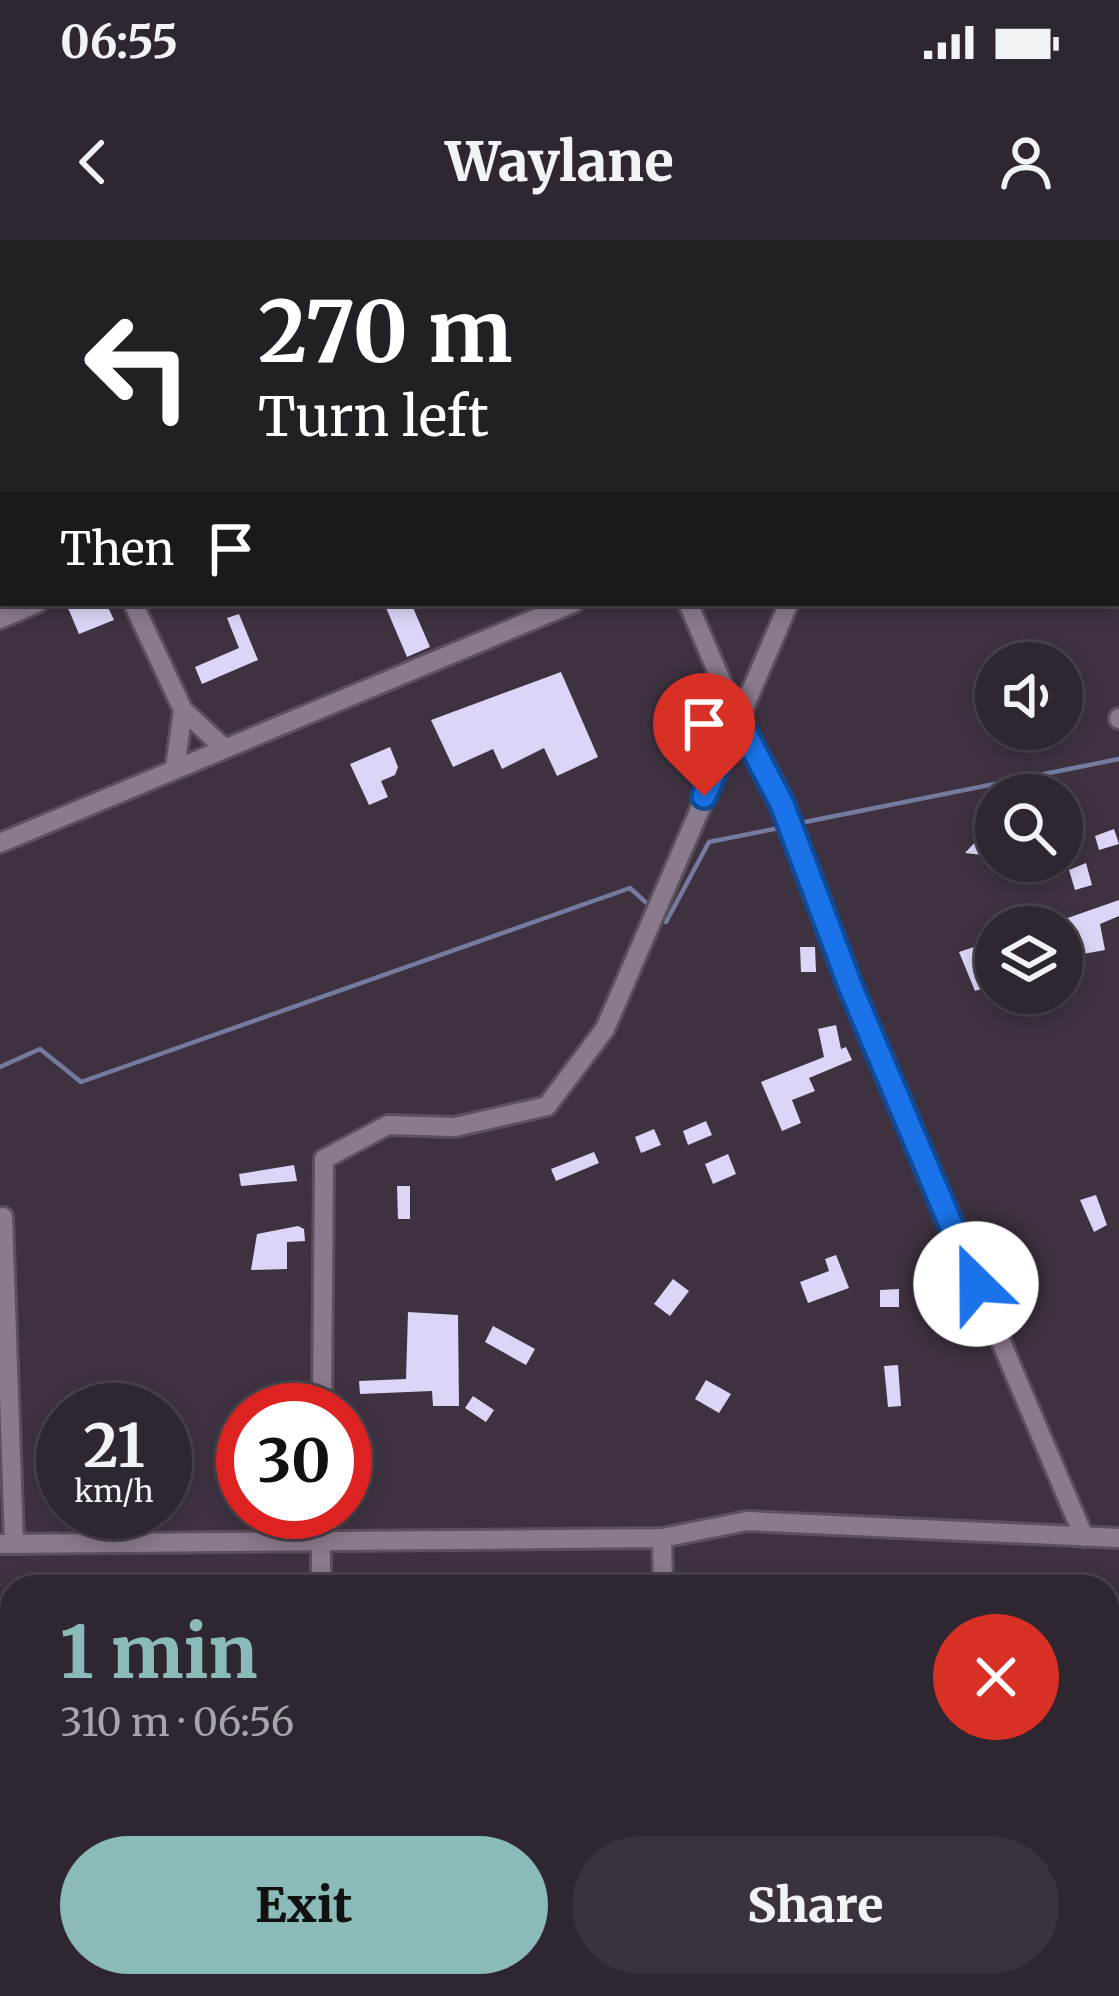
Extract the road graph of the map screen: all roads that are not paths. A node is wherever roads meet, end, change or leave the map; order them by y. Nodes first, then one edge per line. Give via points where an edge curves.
1 (30, 606) edge
2 (134, 606) edge
3 (566, 606) edge
4 (689, 606) edge
5 (788, 606) edge
6 (0, 619) edge
7 (183, 710) junction
8 (737, 718) junction
9 (224, 748) junction
10 (175, 768) junction
11 (0, 843) edge
12 (3, 1216) dead end
13 (322, 1383) edge
14 (1084, 1537) junction
15 (662, 1538) junction
16 (1119, 1538) edge
17 (321, 1541) junction
18 (7, 1544) edge
19 (322, 1575) edge
20 (663, 1575) edge

1 - 6 street
2 - 7 street
3 - 9 street
4 - 8 street
5 - 8 street
7 - 9 street
7 - 10 street
8 - 13 street via 605,1029 547,1106 441,1129 388,1125 324,1159
8 - 14 street via 782,804 851,988
9 - 10 street
10 - 11 street
12 - 18 street
14 - 15 street via 747,1521
14 - 16 street
15 - 17 street
15 - 20 street
17 - 18 street
17 - 19 street

